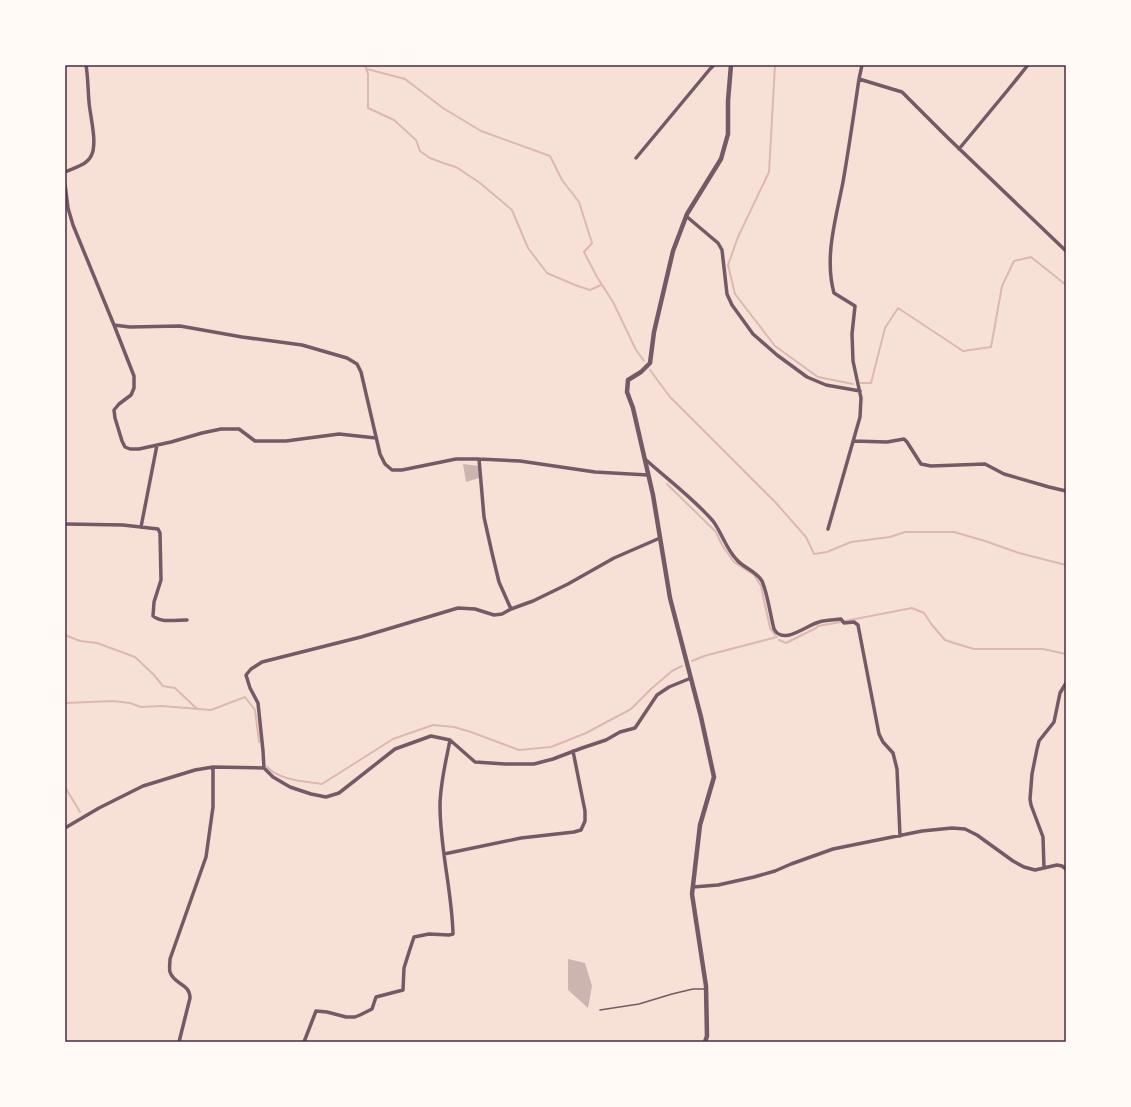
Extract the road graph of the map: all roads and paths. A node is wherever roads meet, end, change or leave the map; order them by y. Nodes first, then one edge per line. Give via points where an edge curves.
1 (86, 65) edge
2 (714, 65) edge
3 (731, 65) edge
4 (862, 65) edge
5 (1028, 65) edge
6 (859, 79) junction
7 (959, 149) junction
8 (636, 158) dead end
9 (65, 172) edge
10 (65, 184) edge
11 (686, 216) junction
12 (1066, 251) edge
13 (114, 325) junction
14 (860, 391) junction
15 (376, 438) junction
16 (854, 441) junction
17 (157, 445) junction
18 (479, 459) junction
19 (645, 459) junction
20 (648, 475) junction
21 (1066, 491) edge
22 (65, 524) edge
23 (141, 527) junction
24 (828, 529) dead end
25 (660, 538) junction
26 (511, 609) junction
27 (187, 620) dead end
28 (691, 678) junction
29 (1066, 684) edge
30 (450, 740) junction
31 (573, 751) junction
32 (213, 768) junction
33 (264, 768) junction
34 (65, 828) edge
35 (900, 836) junction
36 (444, 854) junction
37 (1044, 868) junction
38 (1066, 869) edge
39 (693, 887) junction
40 (706, 989) junction
41 (600, 1010) dead end
42 (179, 1042) edge
43 (304, 1042) edge
44 (705, 1042) edge

1 - 9 street via 94,137 93,152 86,162
2 - 8 street
3 - 11 street via 727,140 721,158
4 - 6 street
5 - 7 street
6 - 7 street via 902,92
6 - 14 street via 832,238 830,280 834,293 855,306 853,361
7 - 12 street
10 - 13 street via 73,226
11 - 14 street via 718,242 722,250 727,294 753,334 807,377 826,385
11 - 19 street via 673,251 654,332 650,363 628,380 627,392 634,408
13 - 15 street via 180,326 302,345 347,358 357,364 361,372
13 - 17 street via 134,376 131,395 114,410 122,441 130,449
14 - 16 street via 860,417
15 - 17 street via 339,434 286,442 254,441 239,429 202,433
15 - 18 street via 385,464 392,470 456,459
16 - 21 street via 887,442 904,439 921,464 985,464 1004,474
16 - 24 street
17 - 23 street
18 - 20 street via 520,461 595,472
18 - 26 street via 484,517 499,582
19 - 20 street
19 - 35 street via 695,503 720,532 737,561 762,581 775,632 785,635 818,622 841,619 846,624 854,622 858,625 879,734 893,753
20 - 25 street
22 - 23 street
23 - 27 street via 158,529 160,533 161,580 154,602 153,616 162,620
25 - 26 street via 614,558 533,601
25 - 28 street via 670,598
26 - 33 street via 494,615 476,609 458,608 361,637 262,662 251,669 246,675 258,703
28 - 31 street via 657,695 635,728
28 - 39 street via 714,777 700,825
29 - 37 street via 1060,693 1054,722 1039,741 1032,774 1030,799 1043,837
30 - 31 street via 475,762 534,764
30 - 33 street via 431,736 395,749 339,793 326,797 290,787
30 - 36 street via 440,806
31 - 36 street via 585,811 585,821 581,830 521,838
32 - 33 street
32 - 34 street via 195,770 143,786
32 - 42 street via 213,807 206,857 170,959 170,972 174,979 190,992
35 - 37 street via 922,831 965,829 1013,861 1035,870
35 - 39 street via 833,849 754,877 718,885
36 - 43 street via 453,934 414,937 404,968 404,990 376,997 372,1009 360,1015 346,1017 316,1012
37 - 38 street via 1057,865
39 - 40 street
40 - 41 lane via 693,989 630,1006
40 - 44 street

